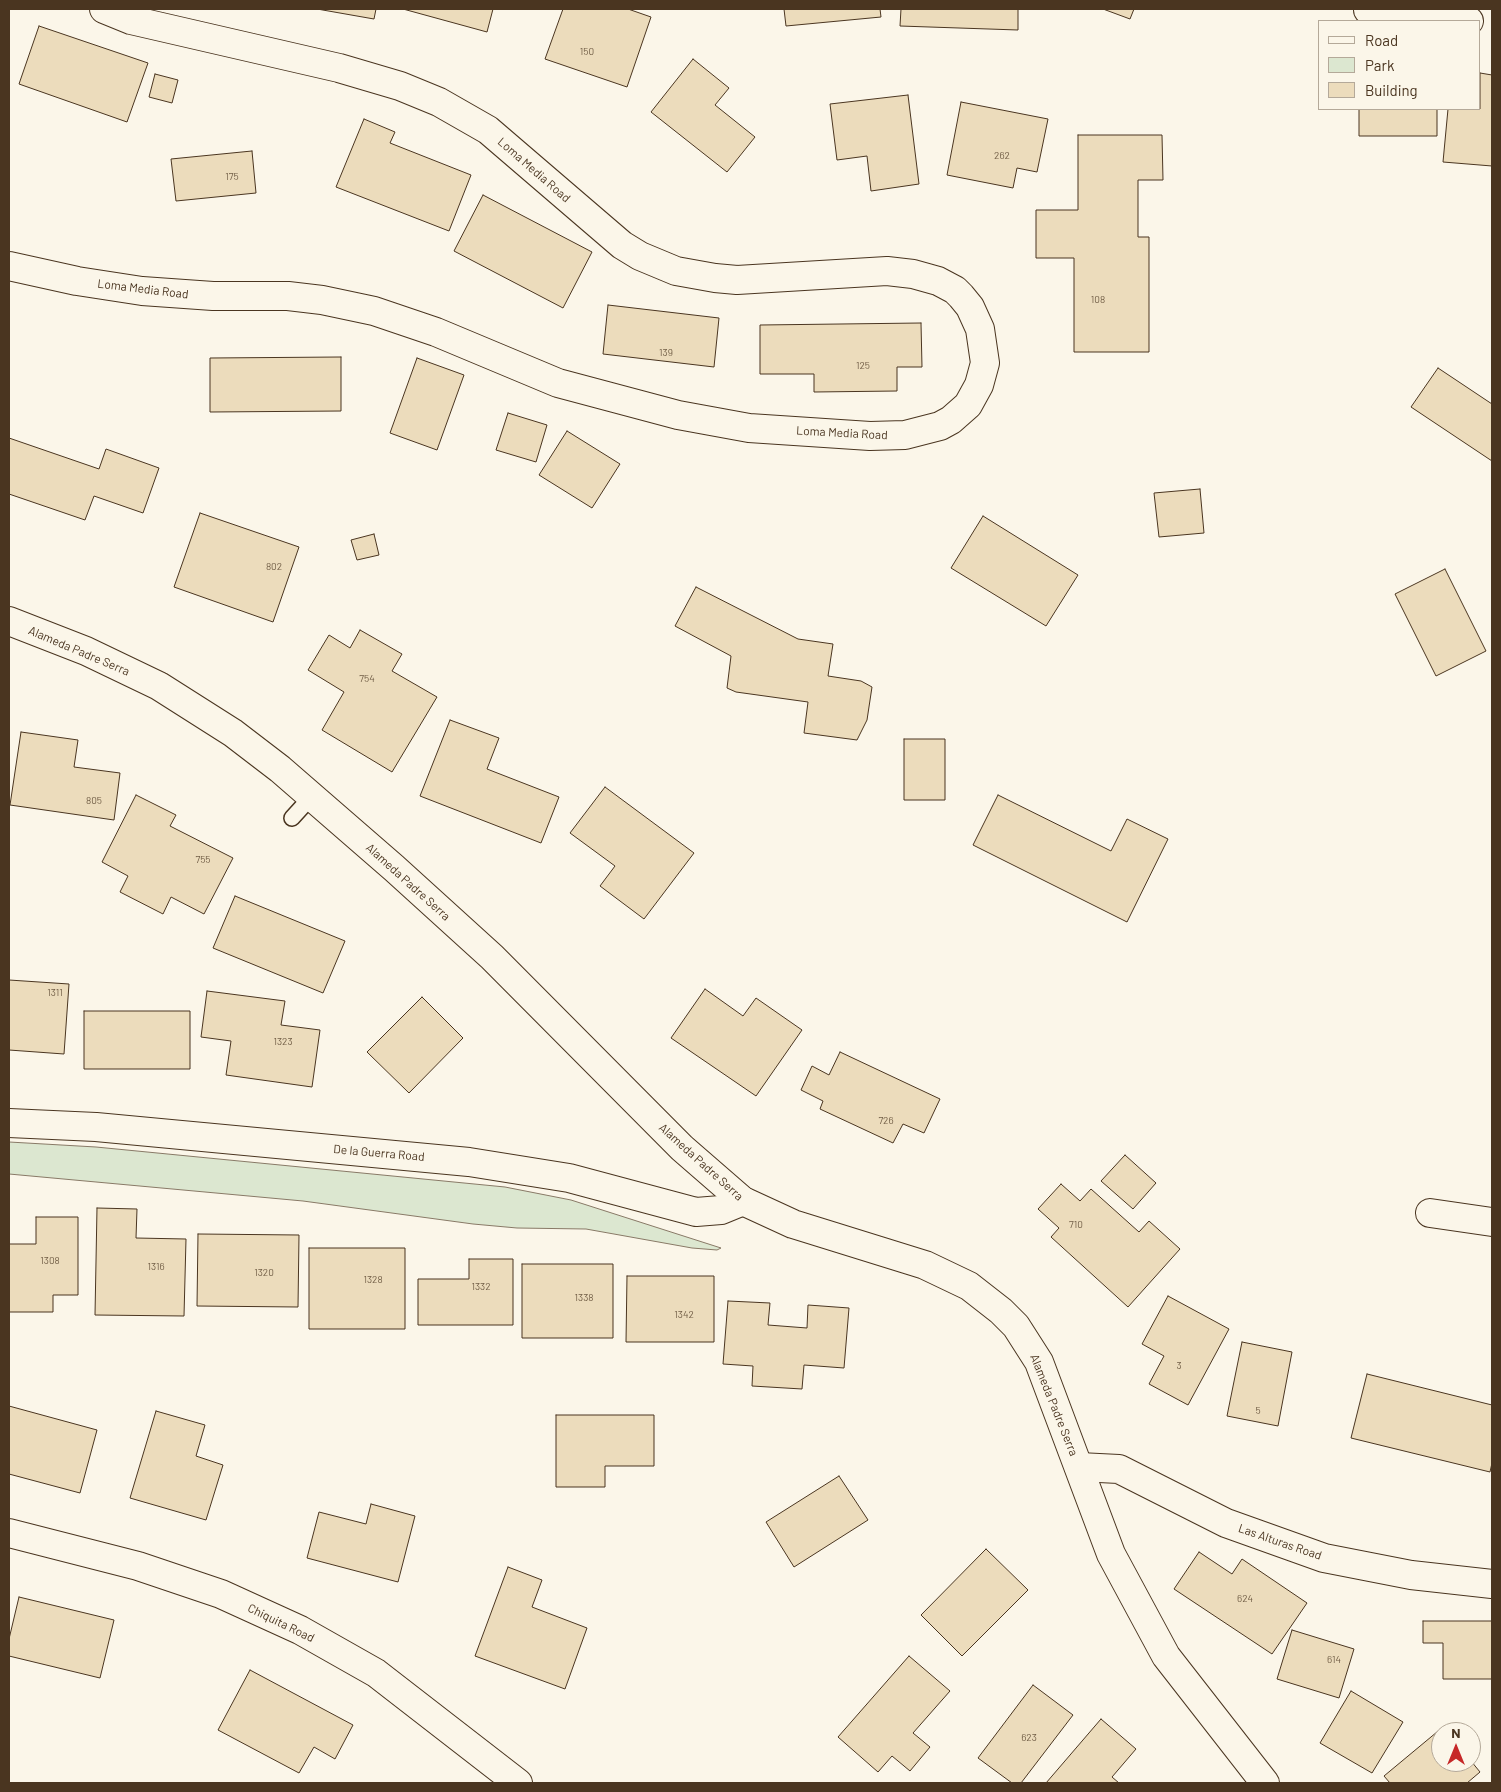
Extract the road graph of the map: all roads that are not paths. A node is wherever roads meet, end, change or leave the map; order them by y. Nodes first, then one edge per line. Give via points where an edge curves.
1 (104, 9) edge
2 (1368, 10) dead end
3 (1460, 20) edge
4 (9, 266) edge
5 (9, 621) edge
6 (312, 796) junction
7 (292, 818) dead end
8 (9, 1123) edge
9 (743, 1201) junction
10 (1430, 1213) dead end
11 (1492, 1222) edge
12 (1079, 1467) junction
13 (9, 1533) edge
14 (1492, 1584) edge
15 (518, 1783) edge
16 (1265, 1783) edge

1 - 4 street, Loma Media Road via 131,20 339,68 400,86 439,102 488,130 622,245 676,271 737,280 887,271 938,281 961,296 980,329 985,363 979,385 968,405 951,420 905,435 870,436 749,428 678,415 558,383 414,323 374,311 288,296 213,296 142,291
2 - 3 street
5 - 6 street, Alameda Padre Serra via 86,651 159,686 233,733
6 - 7 lane
6 - 9 street, Alameda Padre Serra via 492,957 682,1148
8 - 9 street, De la Guerra Road via 96,1127 469,1162 569,1178 696,1212 721,1210
9 - 12 street, Alameda Padre Serra via 793,1224 925,1264 969,1286 1002,1311 1016,1326 1039,1362
10 - 11 street
12 - 14 street, Las Alturas Road via 1119,1469 1226,1523 1324,1558 1411,1575
12 - 16 street, Alameda Padre Serra via 1111,1554 1166,1656
13 - 15 street, Chiquita Road via 138,1566 221,1594 300,1630 376,1673

